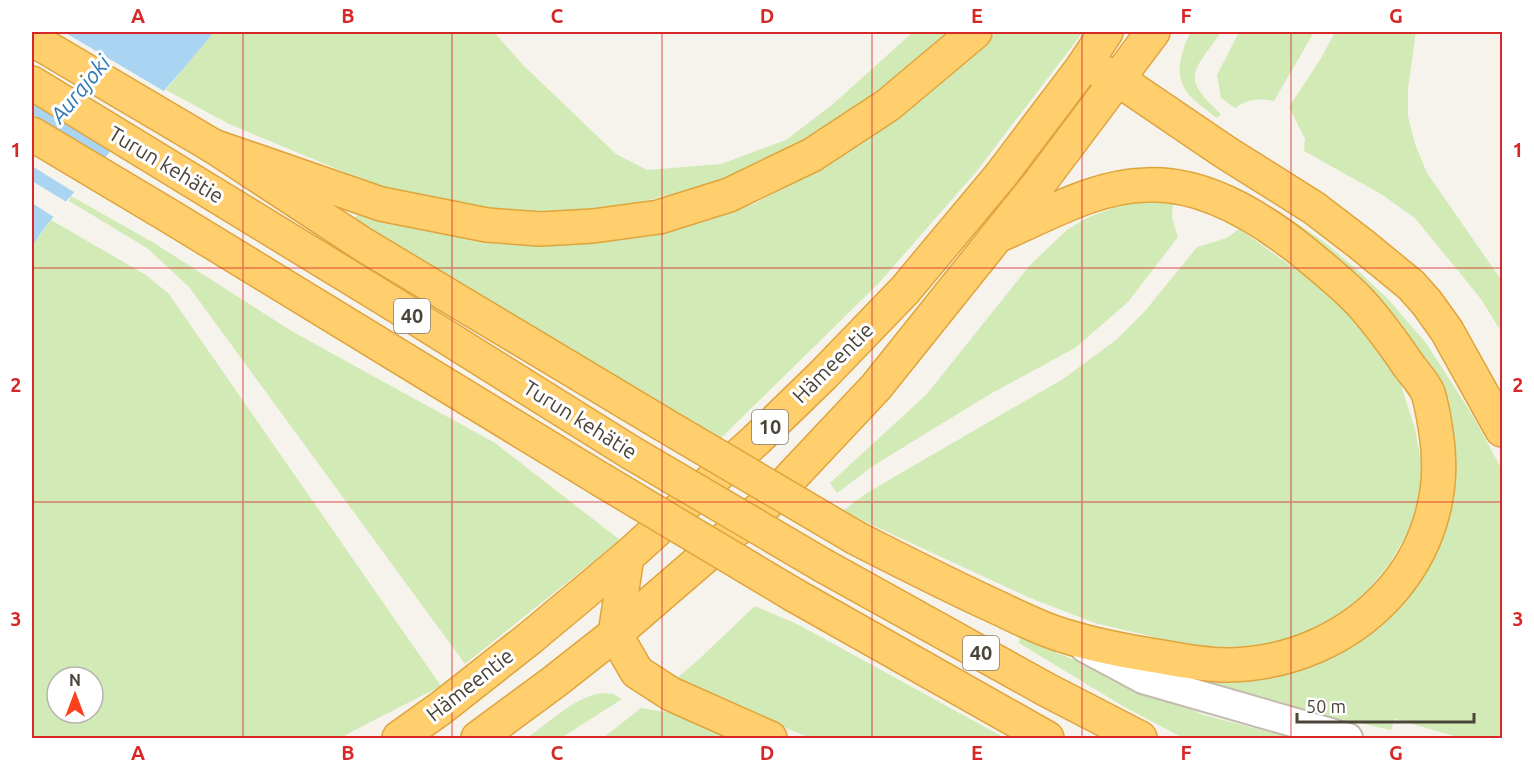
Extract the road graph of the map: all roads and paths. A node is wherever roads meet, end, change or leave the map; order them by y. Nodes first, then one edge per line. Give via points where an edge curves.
1 (975, 32) edge
2 (1106, 32) edge
3 (1153, 32) edge
4 (32, 39) edge
5 (1082, 68) junction
6 (1119, 80) junction
7 (32, 83) edge
8 (32, 134) edge
9 (213, 146) junction
10 (998, 236) junction
11 (1503, 430) edge
12 (627, 557) junction
13 (615, 633) junction
14 (1064, 636) junction
15 (399, 738) edge
16 (478, 738) edge
17 (770, 738) edge
18 (1047, 738) edge
19 (1140, 738) edge
20 (1348, 738) edge

1 - 9 highway via 888,105 812,155 729,195 659,217 540,229 487,225 381,204
2 - 5 highway, Hämeentie / 10
3 - 6 highway, Hämeentie / 10
4 - 9 highway
5 - 6 highway
5 - 12 highway, Hämeentie / 10 via 1001,175 905,290 756,440
6 - 10 highway, Hämeentie / 10
6 - 11 highway via 1314,208 1411,285 1447,331
7 - 19 highway, Turun kehätie / 40, bridge via 630,452 824,566
8 - 18 highway, Turun kehätie / 40, bridge via 600,480
9 - 14 highway, bridge via 393,262 856,538 944,583
10 - 13 highway, Hämeentie / 10 via 876,387 768,502
10 - 14 highway via 1094,194 1118,188 1170,186 1228,203 1281,234 1360,302 1427,392 1440,455 1436,507 1415,560 1371,611 1351,628 1321,643 1257,663 1225,665 1134,653
12 - 13 highway
12 - 15 highway, Hämeentie / 10 via 530,638
13 - 16 highway, Hämeentie / 10
13 - 17 highway via 637,672 671,694
14 - 20 lane via 1143,679

